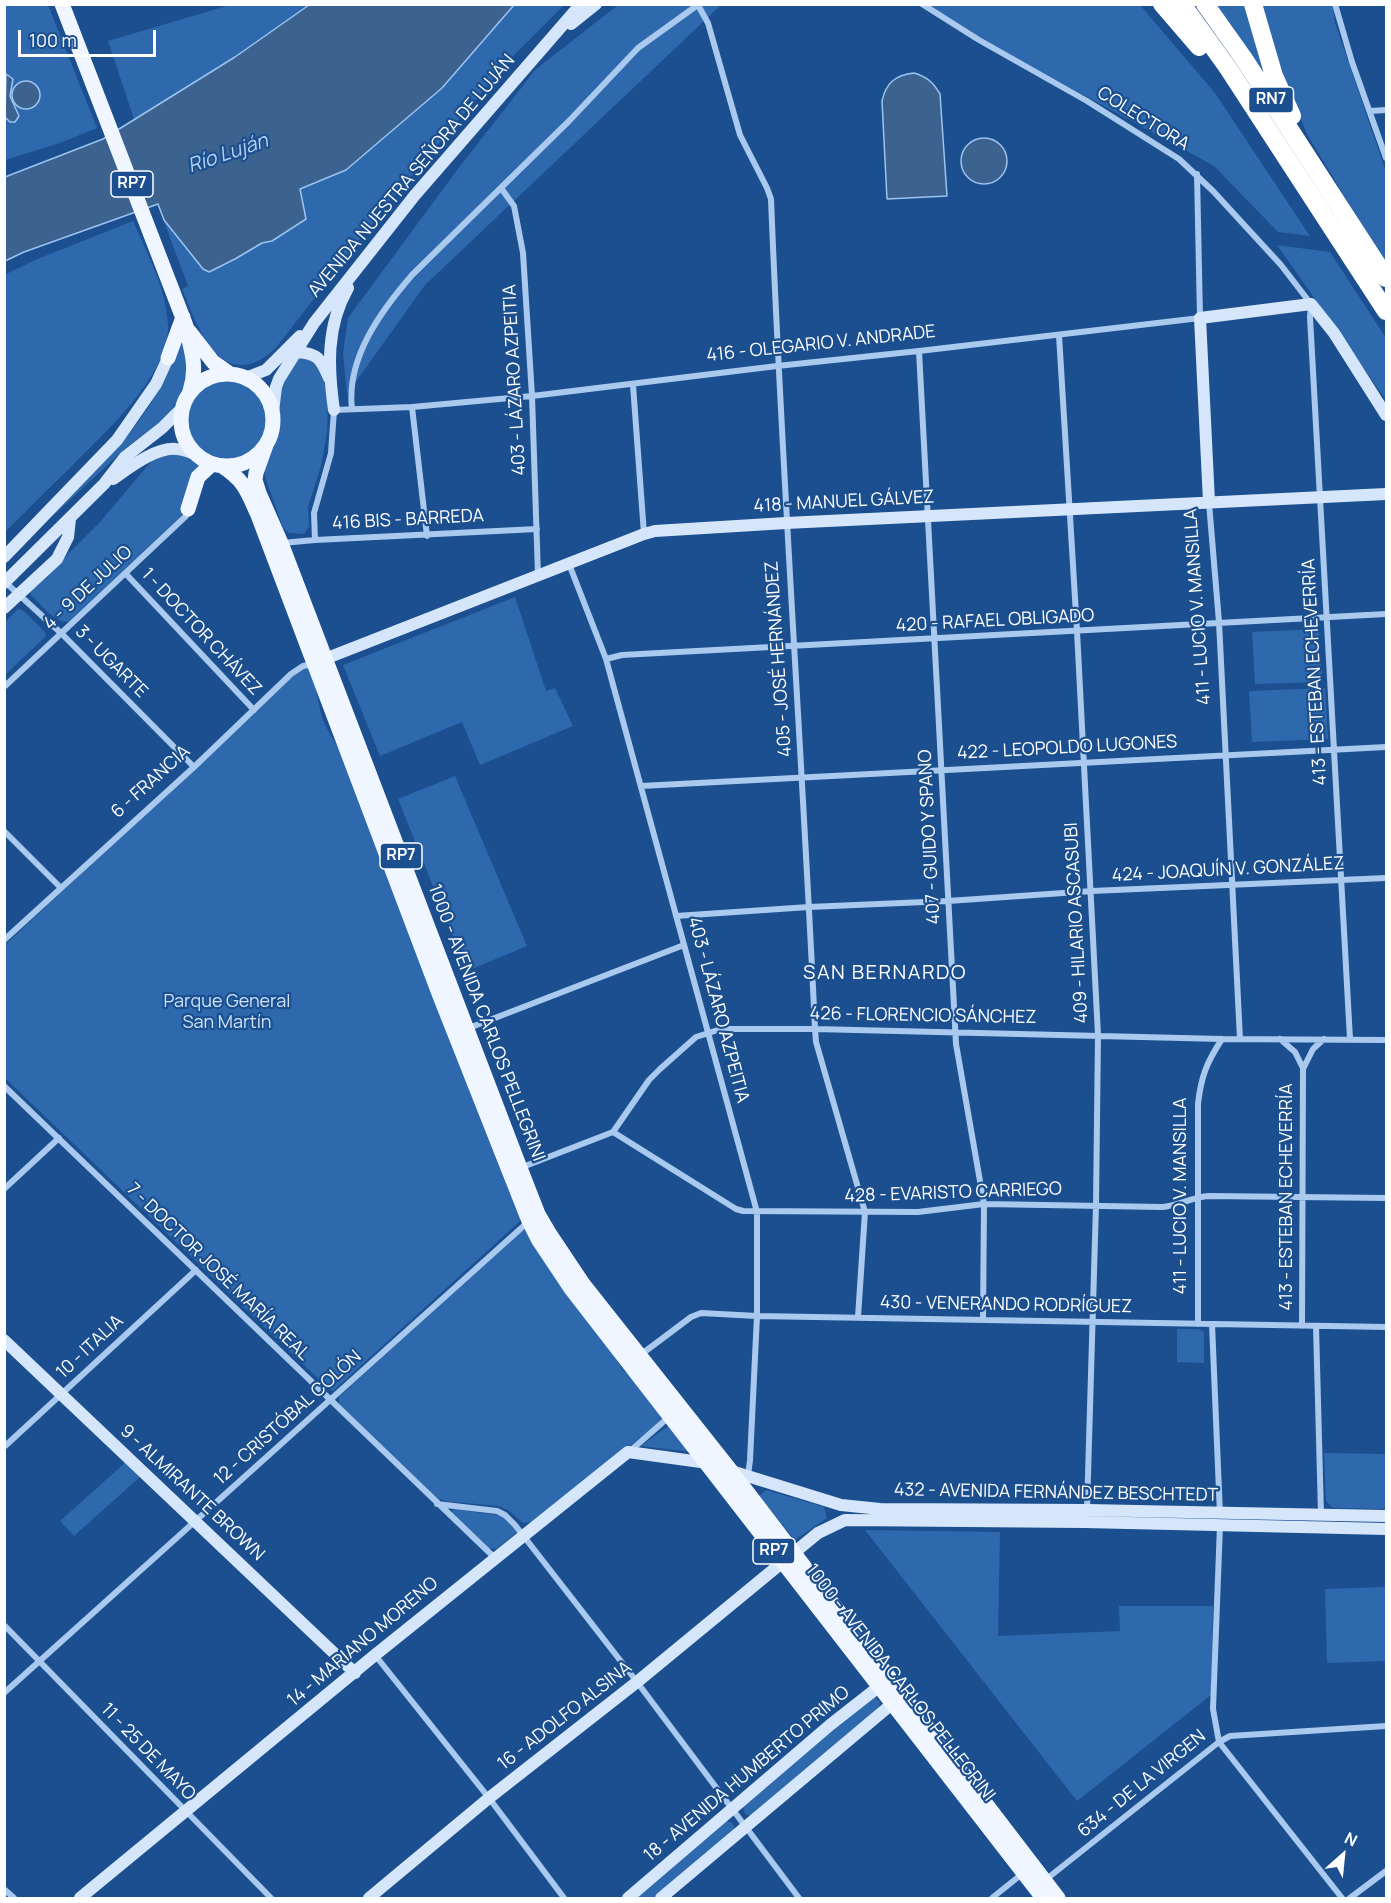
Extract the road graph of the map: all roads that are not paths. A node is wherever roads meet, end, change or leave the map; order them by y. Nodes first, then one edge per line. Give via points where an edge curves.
1 (62, 4) edge
2 (581, 4) edge
3 (596, 4) edge
4 (922, 4) edge
5 (1162, 4) edge
6 (1182, 4) edge
7 (1204, 4) edge
8 (1253, 4) edge
9 (1335, 4) edge
10 (698, 5) edge
11 (539, 53) junction
12 (1386, 110) edge
13 (1370, 111) junction
14 (1386, 158) edge
15 (1293, 166) junction
16 (1197, 174) junction
17 (501, 188) junction
18 (1335, 198) junction
19 (369, 254) junction
20 (1386, 278) edge
21 (1311, 304) junction
22 (1386, 311) edge
23 (1200, 318) junction
24 (184, 321) junction
25 (314, 323) junction
26 (1059, 335) junction
27 (919, 351) junction
28 (296, 352) junction
29 (168, 358) joint
30 (777, 366) junction
31 (238, 376) junction
32 (330, 380) junction
33 (633, 385) junction
34 (190, 391) junction
35 (532, 396) junction
36 (412, 407) junction
37 (182, 408) junction
38 (352, 409) junction
39 (334, 410) junction
40 (273, 412) junction
41 (1386, 415) edge
42 (266, 446) junction
43 (195, 454) junction
44 (217, 465) junction
45 (104, 484) junction
46 (1386, 494) edge
47 (1320, 496) junction
48 (1209, 502) junction
49 (188, 509) joint
50 (1070, 510) junction
51 (927, 516) junction
52 (43, 518) junction
53 (70, 519) junction
54 (786, 523) junction
55 (537, 529) junction
56 (644, 534) junction
57 (427, 536) junction
58 (37, 539) junction
59 (315, 540) junction
60 (282, 543) junction
61 (16, 546) junction
62 (4, 557) edge
63 (27, 560) junction
64 (569, 564) junction
65 (126, 574) junction
66 (538, 576) junction
67 (5, 582) edge
68 (18, 595) junction
69 (4, 608) edge
70 (1386, 614) edge
71 (1327, 618) junction
72 (1219, 622) junction
73 (1077, 631) junction
74 (62, 634) junction
75 (935, 639) junction
76 (792, 646) junction
77 (606, 658) junction
78 (320, 662) junction
79 (4, 687) edge
80 (254, 710) junction
81 (1386, 747) edge
82 (1334, 748) junction
83 (1225, 755) junction
84 (1084, 762) junction
85 (194, 767) junction
86 (941, 770) junction
87 (802, 777) junction
88 (641, 786) junction
89 (4, 831) edge
90 (1386, 878) edge
91 (1341, 880) junction
92 (1231, 886) junction
93 (61, 888) junction
94 (1092, 891) junction
95 (948, 901) junction
96 (809, 907) junction
97 (676, 916) junction
98 (4, 940) edge
99 (684, 945) junction
100 (468, 1028) junction
101 (815, 1029) junction
102 (708, 1032) junction
103 (955, 1032) junction
104 (1098, 1035) junction
105 (1222, 1039) junction
106 (1239, 1039) junction
107 (1280, 1039) junction
108 (1324, 1039) junction
109 (1350, 1039) junction
110 (1383, 1040) edge
111 (1386, 1047) edge
112 (1303, 1069) junction
113 (4, 1086) edge
114 (614, 1132) junction
115 (59, 1138) junction
116 (516, 1170) junction
117 (4, 1189) edge
118 (1199, 1196) junction
119 (1302, 1196) junction
120 (1386, 1198) edge
121 (984, 1204) junction
122 (1096, 1205) junction
123 (758, 1212) junction
124 (865, 1212) junction
125 (534, 1217) junction
126 (195, 1270) junction
127 (757, 1316) junction
128 (858, 1317) junction
129 (983, 1320) junction
130 (1093, 1321) junction
131 (1198, 1324) junction
132 (1212, 1324) junction
133 (1302, 1326) junction
134 (1316, 1326) junction
135 (1386, 1327) edge
136 (4, 1340) edge
137 (639, 1356) junction
138 (61, 1394) junction
139 (330, 1401) junction
140 (671, 1416) junction
141 (4, 1446) edge
142 (628, 1452) junction
143 (706, 1462) junction
144 (731, 1471) junction
145 (748, 1476) junction
146 (826, 1500) junction
147 (437, 1504) junction
148 (1087, 1510) junction
149 (1321, 1515) junction
150 (1386, 1516) edge
151 (1220, 1519) junction
152 (196, 1521) junction
153 (828, 1527) junction
154 (1386, 1529) edge
155 (523, 1536) junction
156 (495, 1558) junction
157 (788, 1558) junction
158 (4, 1625) edge
159 (375, 1655) junction
160 (40, 1661) junction
161 (355, 1672) junction
162 (637, 1682) junction
163 (884, 1682) junction
164 (4, 1693) edge
165 (898, 1699) junction
166 (1386, 1726) edge
167 (1219, 1742) junction
168 (489, 1798) junction
169 (733, 1810) junction
170 (186, 1812) junction
171 (746, 1826) junction
172 (1027, 1870) junction
173 (1386, 1871) edge
174 (4, 1889) edge
175 (1041, 1889) edge
176 (14, 1899) edge
177 (80, 1899) edge
178 (271, 1899) edge
179 (369, 1899) edge
180 (564, 1899) edge
181 (628, 1899) edge
182 (661, 1899) edge
183 (800, 1899) edge
184 (992, 1899) edge
185 (1058, 1899) edge
186 (1342, 1899) edge
187 (1350, 1899) edge

1 - 24 main road, RP7
2 - 11 street, AVENIDA NUESTRA SEÑORA DE LUJÁN
3 - 11 street, AVENIDA NUESTRA SEÑORA DE LUJÁN
4 - 16 street, COLECTORA via 1167,150
5 - 15 highway
6 - 15 highway, RN7
7 - 18 highway, RN7
8 - 18 highway via 1274,76
9 - 13 street
10 - 17 street via 638,48
10 - 30 street, 405 - JOSÉ HERNÁNDEZ via 708,24 740,135 771,199
11 - 19 street, AVENIDA NUESTRA SEÑORA DE LUJÁN
12 - 13 street
13 - 14 street
15 - 22 highway, RN7
16 - 21 street, COLECTORA via 1281,265
16 - 23 street, 411 - LUCIO V. MANSILLA
17 - 35 street, 403 - LÁZARO AZPEITIA via 514,206 520,228
17 - 38 street via 412,274 389,303 353,373
18 - 20 highway, RN7
19 - 25 street, AVENIDA NUESTRA SEÑORA DE LUJÁN
19 - 32 street via 333,321
21 - 23 street, 416 - OLEGARIO V. ANDRADE
21 - 41 street
21 - 47 street, 413 - ESTEBAN ECHEVERRÍA
23 - 26 street, 416 - OLEGARIO V. ANDRADE
23 - 48 street, 411 - LUCIO V. MANSILLA
24 - 29 main road
24 - 31 main road, RP7 via 213,362
24 - 34 main road, RP7 via 195,363
25 - 28 street, AVENIDA NUESTRA SEÑORA DE LUJÁN
25 - 31 street, AVENIDA NUESTRA SEÑORA DE LUJÁN via 266,370
26 - 27 street, 416 - OLEGARIO V. ANDRADE
26 - 50 street, 409 - HILARIO ASCASUBI
27 - 30 street, 416 - OLEGARIO V. ANDRADE
27 - 51 street, 407 - GUIDO Y SPANO
28 - 32 street via 317,357
28 - 40 street, AVENIDA NUESTRA SEÑORA DE LUJÁN via 279,379
29 - 52 street via 156,384 117,440
30 - 33 street, 416 - OLEGARIO V. ANDRADE
30 - 54 street, 405 - JOSÉ HERNÁNDEZ
31 - 34 main road via 213,376
31 - 40 main road, RP7 via 263,392
32 - 39 street
33 - 35 street, 416 - OLEGARIO V. ANDRADE
33 - 56 street
34 - 37 main road, RP7
35 - 36 street, 416 - OLEGARIO V. ANDRADE
35 - 55 street, 403 - LÁZARO AZPEITIA
36 - 38 street, 416 - OLEGARIO V. ANDRADE
36 - 57 street
37 - 43 main road, RP7 via 182,434
37 - 45 street via 125,457
38 - 39 street, 416 - OLEGARIO V. ANDRADE
39 - 59 street via 331,453 314,513
40 - 42 main road, RP7
42 - 44 main road via 244,463
42 - 60 main road, 1000 - AVENIDA CARLOS PELLEGRINI / RP7 via 255,480
43 - 44 main road, RP7
43 - 45 street via 168,449 144,458
44 - 49 main road via 198,477
44 - 78 main road, 1000 - AVENIDA CARLOS PELLEGRINI / RP7 via 237,476 245,488
45 - 53 street
46 - 47 street, 418 - MANUEL GÁLVEZ
47 - 48 street, 418 - MANUEL GÁLVEZ
47 - 71 street, 413 - ESTEBAN ECHEVERRÍA
48 - 50 street, 418 - MANUEL GÁLVEZ
48 - 72 street, 411 - LUCIO V. MANSILLA
49 - 65 street, 4 - 9 DE JULIO via 186,516
50 - 51 street, 418 - MANUEL GÁLVEZ
50 - 73 street, 409 - HILARIO ASCASUBI
51 - 54 street, 418 - MANUEL GÁLVEZ
51 - 75 street, 407 - GUIDO Y SPANO
52 - 58 street
52 - 61 street
53 - 58 street
53 - 63 street
53 - 68 street via 68,537 57,559
54 - 56 street, 418 - MANUEL GÁLVEZ
54 - 76 street, 405 - JOSÉ HERNÁNDEZ
55 - 57 street, 416 BIS - BARREDA
55 - 66 street, 403 - LÁZARO AZPEITIA
56 - 64 street, 418 - MANUEL GÁLVEZ
57 - 59 street, 416 BIS - BARREDA
58 - 61 street
58 - 63 street
59 - 60 street, 416 BIS - BARREDA
60 - 78 main road, 1000 - AVENIDA CARLOS PELLEGRINI / RP7
61 - 62 street
63 - 67 street
64 - 66 street, 418 - MANUEL GÁLVEZ
64 - 77 street, 403 - LÁZARO AZPEITIA
65 - 74 street, 4 - 9 DE JULIO
65 - 80 street, 1 - DOCTOR CHÁVEZ
66 - 78 street, 418 - MANUEL GÁLVEZ
67 - 68 street, 3 - UGARTE
68 - 69 street
68 - 74 street, 3 - UGARTE
70 - 71 street, 420 - RAFAEL OBLIGADO
71 - 72 street, 420 - RAFAEL OBLIGADO
71 - 82 street, 413 - ESTEBAN ECHEVERRÍA
72 - 73 street, 420 - RAFAEL OBLIGADO
72 - 83 street, 411 - LUCIO V. MANSILLA
73 - 75 street, 420 - RAFAEL OBLIGADO
73 - 84 street, 409 - HILARIO ASCASUBI
74 - 79 street, 4 - 9 DE JULIO
74 - 85 street, 3 - UGARTE
75 - 76 street, 420 - RAFAEL OBLIGADO
75 - 86 street, 407 - GUIDO Y SPANO
76 - 77 street, 420 - RAFAEL OBLIGADO
76 - 87 street, 405 - JOSÉ HERNÁNDEZ
77 - 88 street, 403 - LÁZARO AZPEITIA
78 - 80 street, 6 - FRANCIA via 291,674
78 - 100 main road, 1000 - AVENIDA CARLOS PELLEGRINI / RP7
78 - 116 main road, 1000 - AVENIDA CARLOS PELLEGRINI / RP7 via 440,996
80 - 85 street, 6 - FRANCIA
81 - 82 street, 422 - LEOPOLDO LUGONES
82 - 83 street, 422 - LEOPOLDO LUGONES
82 - 91 street, 413 - ESTEBAN ECHEVERRÍA
83 - 84 street, 422 - LEOPOLDO LUGONES
83 - 92 street, 411 - LUCIO V. MANSILLA
84 - 86 street, 422 - LEOPOLDO LUGONES
84 - 94 street, 409 - HILARIO ASCASUBI
85 - 93 street, 6 - FRANCIA
86 - 87 street, 422 - LEOPOLDO LUGONES
86 - 95 street, 407 - GUIDO Y SPANO
87 - 88 street, 422 - LEOPOLDO LUGONES
87 - 96 street, 405 - JOSÉ HERNÁNDEZ
88 - 97 street, 403 - LÁZARO AZPEITIA
89 - 93 street
90 - 91 street, 424 - JOAQUÍN V. GONZÁLEZ
91 - 92 street, 424 - JOAQUÍN V. GONZÁLEZ
91 - 109 street, 413 - ESTEBAN ECHEVERRÍA
92 - 94 street, 424 - JOAQUÍN V. GONZÁLEZ
92 - 106 street, 411 - LUCIO V. MANSILLA
93 - 98 street, 6 - FRANCIA
94 - 95 street, 424 - JOAQUÍN V. GONZÁLEZ
94 - 104 street, 409 - HILARIO ASCASUBI
95 - 96 street, 424 - JOAQUÍN V. GONZÁLEZ
95 - 103 street, 407 - GUIDO Y SPANO
96 - 97 street, 424 - JOAQUÍN V. GONZÁLEZ
96 - 101 street, 405 - JOSÉ HERNÁNDEZ
97 - 99 street, 403 - LÁZARO AZPEITIA
99 - 100 street
99 - 102 street, 403 - LÁZARO AZPEITIA
100 - 116 main road, 1000 - AVENIDA CARLOS PELLEGRINI / RP7
101 - 102 street, 426 - FLORENCIO SÁNCHEZ
101 - 103 street, 426 - FLORENCIO SÁNCHEZ
101 - 124 street, 405 - JOSÉ HERNÁNDEZ
102 - 114 street, 426 - FLORENCIO SÁNCHEZ via 686,1045 649,1080
102 - 123 street, 403 - LÁZARO AZPEITIA
103 - 104 street, 426 - FLORENCIO SÁNCHEZ
103 - 121 street, 407 - GUIDO Y SPANO
104 - 105 street, 426 - FLORENCIO SÁNCHEZ
104 - 122 street, 409 - HILARIO ASCASUBI
105 - 106 street, 426 - FLORENCIO SÁNCHEZ
105 - 118 street, 411 - LUCIO V. MANSILLA via 1206,1066 1199,1090
106 - 107 street, 426 - FLORENCIO SÁNCHEZ
107 - 108 street, 426 - FLORENCIO SÁNCHEZ
107 - 112 street, 413 - ESTEBAN ECHEVERRÍA via 1295,1052
108 - 109 street, 426 - FLORENCIO SÁNCHEZ
108 - 112 street, 413 - ESTEBAN ECHEVERRÍA
109 - 110 street, 426 - FLORENCIO SÁNCHEZ
110 - 111 street
112 - 119 street, 413 - ESTEBAN ECHEVERRÍA
113 - 115 street, 7 - DOCTOR JOSÉ MARÍA REAL
114 - 116 street
114 - 123 street, 428 - EVARISTO CARRIEGO via 736,1209
115 - 117 street
115 - 126 street, 7 - DOCTOR JOSÉ MARÍA REAL
116 - 125 main road, 1000 - AVENIDA CARLOS PELLEGRINI / RP7
118 - 119 street, 428 - EVARISTO CARRIEGO
118 - 122 street, 428 - EVARISTO CARRIEGO via 1170,1207
118 - 131 street, 411 - LUCIO V. MANSILLA
119 - 120 street, 428 - EVARISTO CARRIEGO
119 - 133 street, 413 - ESTEBAN ECHEVERRÍA
121 - 122 street, 428 - EVARISTO CARRIEGO
121 - 124 street, 428 - EVARISTO CARRIEGO via 929,1211
121 - 129 street, 407 - GUIDO Y SPANO
122 - 130 street, 409 - HILARIO ASCASUBI
123 - 124 street, 428 - EVARISTO CARRIEGO
123 - 127 street, 403 - LÁZARO AZPEITIA
124 - 128 street, 405 - JOSÉ HERNÁNDEZ
125 - 137 main road, 1000 - AVENIDA CARLOS PELLEGRINI / RP7
125 - 139 street, 12 - CRISTÓBAL COLÓN
125 - 140 main road, 1000 - AVENIDA CARLOS PELLEGRINI / RP7 via 538,1239 572,1290
126 - 138 street, 10 - ITALIA
126 - 139 street, 7 - DOCTOR JOSÉ MARÍA REAL
127 - 128 street, 430 - VENERANDO RODRÍGUEZ
127 - 137 street, 430 - VENERANDO RODRÍGUEZ via 701,1313
127 - 145 street, 403 - LÁZARO AZPEITIA
128 - 129 street, 430 - VENERANDO RODRÍGUEZ
129 - 130 street, 430 - VENERANDO RODRÍGUEZ
130 - 131 street, 430 - VENERANDO RODRÍGUEZ
130 - 148 street, 409 - HILARIO ASCASUBI
131 - 132 street, 430 - VENERANDO RODRÍGUEZ
132 - 133 street, 430 - VENERANDO RODRÍGUEZ
132 - 151 street
133 - 134 street, 430 - VENERANDO RODRÍGUEZ
134 - 135 street, 430 - VENERANDO RODRÍGUEZ
134 - 149 street, 413 - ESTEBAN ECHEVERRÍA
136 - 138 street, 9 - ALMIRANTE BROWN
137 - 144 main road, 1000 - AVENIDA CARLOS PELLEGRINI / RP7
138 - 141 street, 10 - ITALIA
138 - 152 street, 9 - ALMIRANTE BROWN
139 - 147 street, 7 - DOCTOR JOSÉ MARÍA REAL
139 - 152 street, 12 - CRISTÓBAL COLÓN
140 - 142 street, 14 - MARIANO MORENO
140 - 143 main road, 1000 - AVENIDA CARLOS PELLEGRINI / RP7
142 - 143 street
142 - 155 street, 14 - MARIANO MORENO
143 - 144 street
143 - 157 main road, 1000 - AVENIDA CARLOS PELLEGRINI / RP7
144 - 145 street, 432 - AVENIDA FERNÁNDEZ BESCHTEDT
144 - 157 main road, 1000 - AVENIDA CARLOS PELLEGRINI / RP7
145 - 146 street, 432 - AVENIDA FERNÁNDEZ BESCHTEDT
146 - 148 street, 432 - AVENIDA FERNÁNDEZ BESCHTEDT via 880,1509
146 - 153 street via 830,1512
147 - 155 street via 497,1511
147 - 156 street, 7 - DOCTOR JOSÉ MARÍA REAL
148 - 151 street, 432 - AVENIDA FERNÁNDEZ BESCHTEDT
149 - 150 street, 432 - AVENIDA FERNÁNDEZ BESCHTEDT
149 - 151 street, 432 - AVENIDA FERNÁNDEZ BESCHTEDT
151 - 153 street, 432 - AVENIDA FERNÁNDEZ BESCHTEDT via 881,1520 845,1521
151 - 154 street, 432 - AVENIDA FERNÁNDEZ BESCHTEDT
151 - 167 street via 1213,1709
152 - 160 street, 12 - CRISTÓBAL COLÓN
152 - 161 street, 9 - ALMIRANTE BROWN
153 - 157 street, 432 - AVENIDA FERNÁNDEZ BESCHTEDT
155 - 156 street, 14 - MARIANO MORENO
155 - 162 street
156 - 159 street, 14 - MARIANO MORENO
157 - 162 street, 16 - ADOLFO ALSINA
157 - 163 main road, 1000 - AVENIDA CARLOS PELLEGRINI / RP7
158 - 160 street, 11 - 25 DE MAYO
159 - 161 street, 14 - MARIANO MORENO
159 - 168 street
160 - 164 street, 12 - CRISTÓBAL COLÓN
160 - 170 street, 11 - 25 DE MAYO
161 - 170 street, 14 - MARIANO MORENO
162 - 168 street, 16 - ADOLFO ALSINA
162 - 169 street
163 - 165 main road, 1000 - AVENIDA CARLOS PELLEGRINI / RP7
163 - 169 street, 18 - AVENIDA HUMBERTO PRIMO
165 - 171 street
165 - 172 main road, 1000 - AVENIDA CARLOS PELLEGRINI / RP7
166 - 167 street, 634 - DE LA VIRGEN via 1247,1734
167 - 175 street, 634 - DE LA VIRGEN
167 - 186 street
168 - 179 street, 16 - ADOLFO ALSINA
168 - 180 street
169 - 171 street
169 - 181 street, 18 - AVENIDA HUMBERTO PRIMO
170 - 177 street, 14 - MARIANO MORENO
170 - 178 street, 11 - 25 DE MAYO
171 - 182 street
171 - 183 street
172 - 175 main road, 1000 - AVENIDA CARLOS PELLEGRINI / RP7
172 - 184 street
173 - 187 street
174 - 176 street
175 - 185 main road, 1000 - AVENIDA CARLOS PELLEGRINI / RP7

